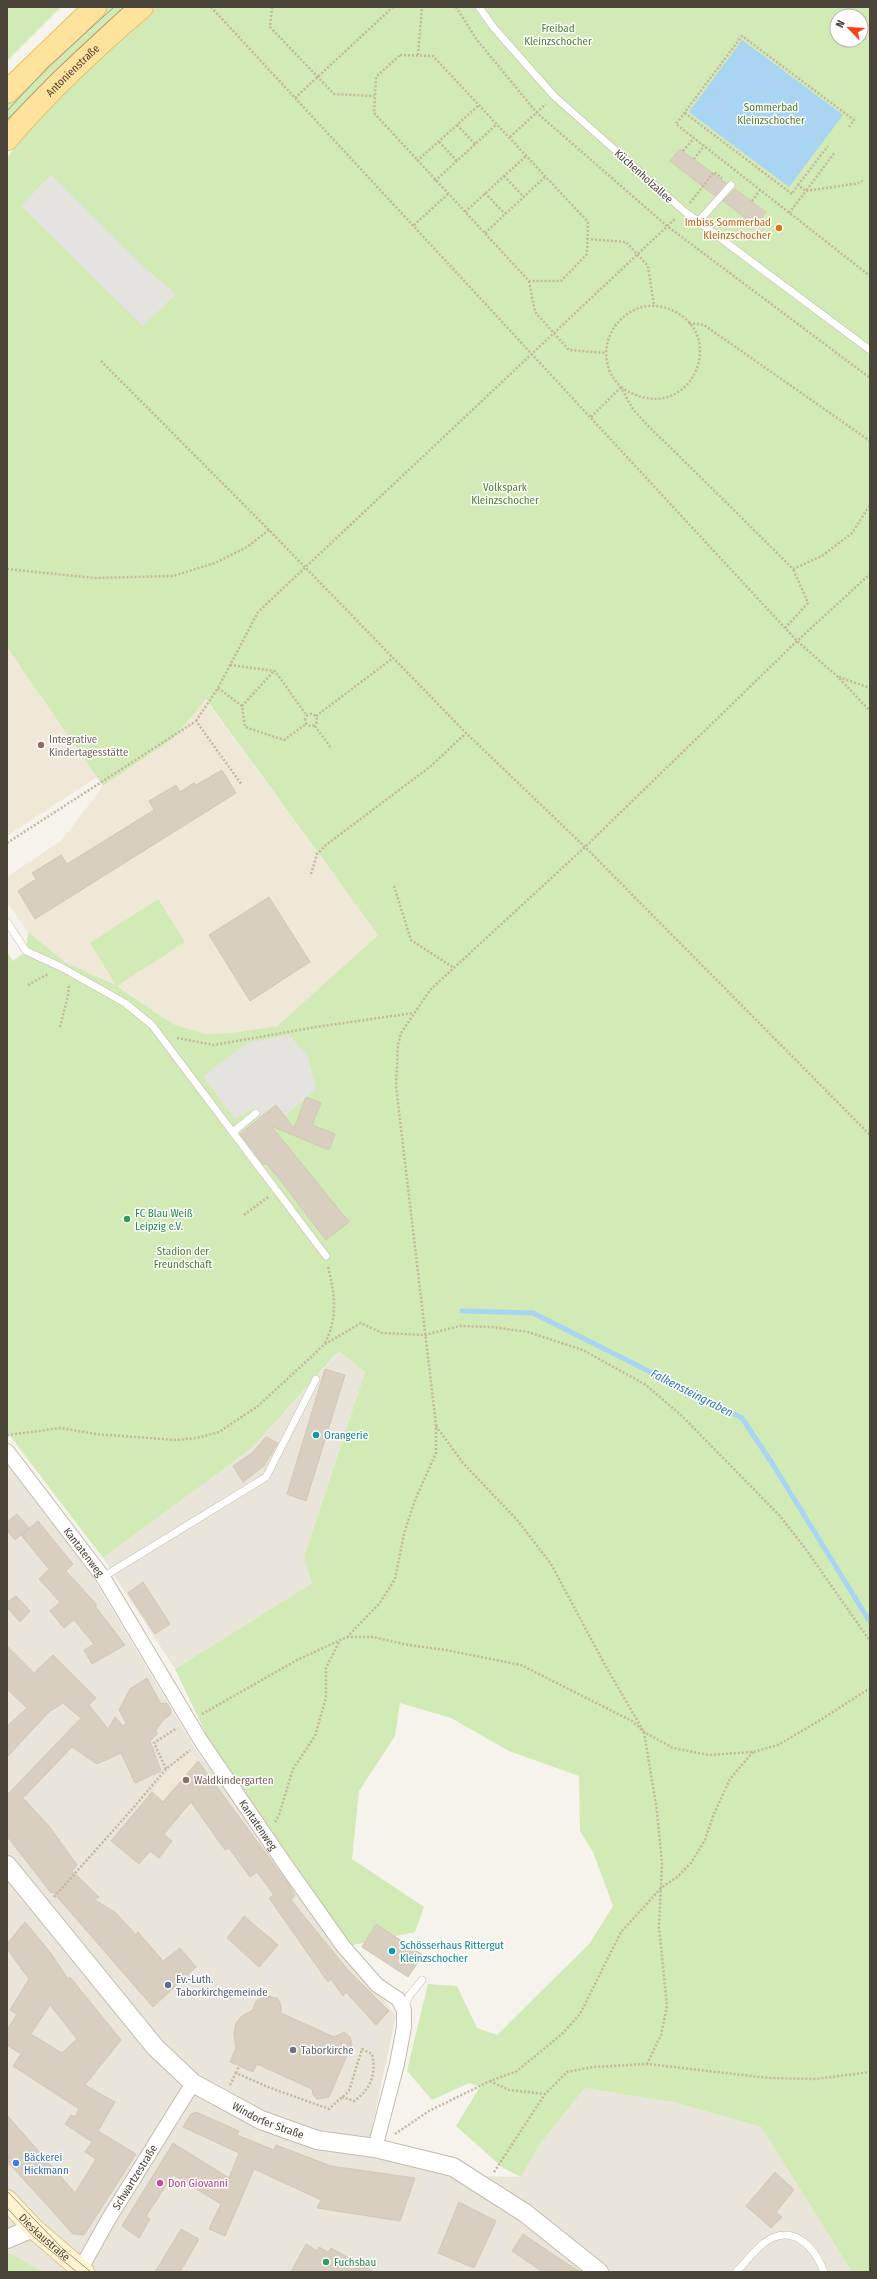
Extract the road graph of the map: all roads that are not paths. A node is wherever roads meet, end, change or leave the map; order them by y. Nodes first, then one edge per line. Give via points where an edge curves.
1 (95, 7) edge
2 (142, 7) edge
3 (479, 7) edge
4 (7, 92) edge
5 (7, 139) edge
6 (731, 185) dead end
7 (698, 223) junction
8 (870, 350) edge
9 (7, 922) edge
10 (256, 1113) dead end
11 (232, 1132) junction
12 (326, 1256) road end
13 (316, 1379) dead end
14 (7, 1451) edge
15 (104, 1577) junction
16 (7, 1865) edge
17 (422, 1980) dead end
18 (404, 2010) junction
19 (193, 2083) junction
20 (375, 2148) junction
21 (9, 2206) edge
22 (33, 2228) junction
23 (7, 2239) edge
24 (81, 2271) edge
25 (599, 2272) edge
26 (736, 2272) edge
27 (824, 2272) edge

1 - 4 main road
2 - 5 main road, Antonienstraße via 107,36
3 - 7 lane, Küchenholzallee via 494,28 554,96
6 - 7 lane
7 - 8 lane, Küchenholzallee
9 - 11 lane via 26,951 69,971 125,1003 152,1025
10 - 11 lane
11 - 12 lane
13 - 15 lane via 266,1477
14 - 15 street, Kantatenweg
15 - 18 street, Kantatenweg via 201,1741 264,1833 343,1946 377,1985 398,1999
16 - 19 street, Windorfer Straße via 154,2047
17 - 18 lane via 409,1996
18 - 20 street via 404,2027
19 - 20 street, Windorfer Straße via 261,2120 317,2140
19 - 24 street, Schwartzestraße via 108,2220
20 - 25 street, Windorfer Straße via 453,2167 525,2213
21 - 22 main road, Dieskaustraße
22 - 23 street
22 - 24 main road, Dieskaustraße
26 - 27 lane via 765,2243 785,2236 806,2241 818,2256

